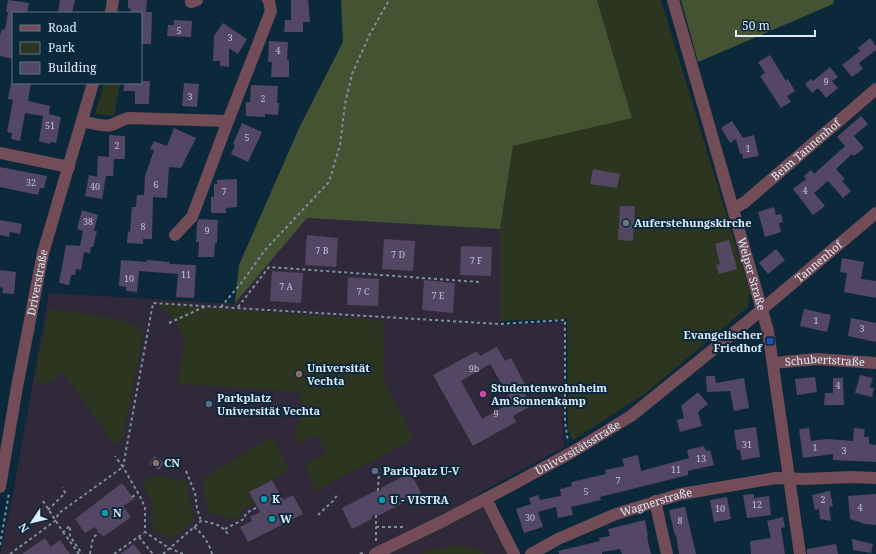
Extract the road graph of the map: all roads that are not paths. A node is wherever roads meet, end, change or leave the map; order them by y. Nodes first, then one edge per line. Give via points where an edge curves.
1 (113, 0) edge
2 (268, 0) edge
3 (673, 0) edge
4 (111, 12) edge
5 (93, 84) edge
6 (876, 89) edge
7 (82, 121) junction
8 (228, 121) junction
9 (0, 154) edge
10 (69, 167) junction
11 (733, 209) junction
12 (876, 213) edge
13 (175, 235) dead end
14 (761, 310) junction
15 (773, 363) junction
16 (876, 363) edge
17 (789, 478) junction
18 (876, 478) edge
19 (5, 490) edge
20 (486, 499) junction
21 (655, 501) junction
22 (375, 550) edge
23 (514, 554) edge
24 (531, 554) edge
25 (667, 554) edge
26 (800, 554) edge

1 - 4 street
2 - 8 street via 271,11
3 - 11 street, Welper Straße
5 - 7 street, Driverstraße
6 - 11 street, Beim Tannenhof via 745,202
7 - 8 street via 100,126 129,118
7 - 10 street, Driverstraße
8 - 13 street via 192,217
9 - 10 street
10 - 19 street, Driverstraße via 34,297
11 - 14 street, Welper Straße
12 - 14 street, Tannenhof
14 - 15 street, Welper Straße via 768,331
14 - 20 street, Universitätsstraße via 631,416 574,451
15 - 16 street, Schubertstraße via 817,359
15 - 17 street, Welper Straße
17 - 18 street, Wagnerstraße
17 - 21 street, Wagnerstraße via 724,486
17 - 26 street, Welper Straße
20 - 22 street, Universitätsstraße
20 - 23 street
21 - 24 street, Wagnerstraße via 577,530
21 - 25 street

